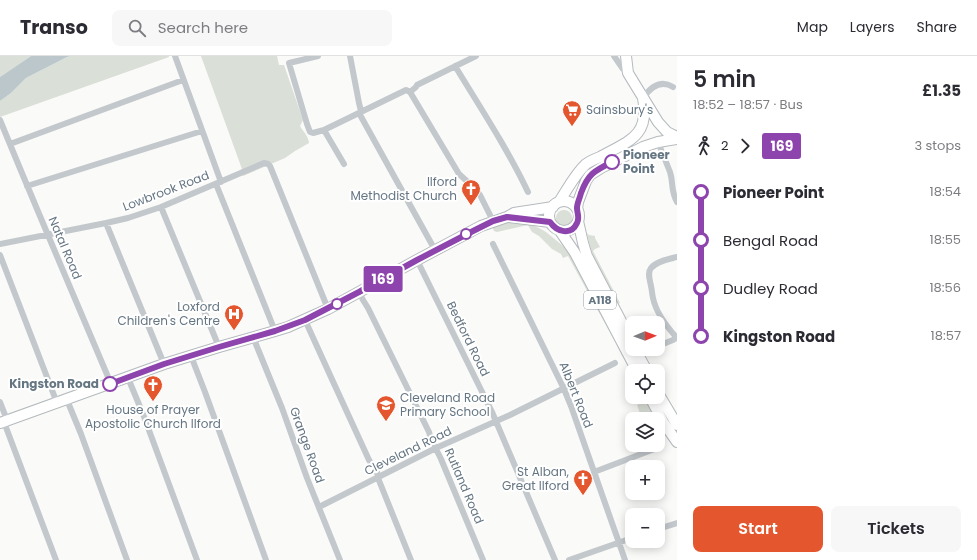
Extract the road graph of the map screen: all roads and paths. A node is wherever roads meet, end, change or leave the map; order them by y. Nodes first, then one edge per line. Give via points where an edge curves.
1 (175, 56) edge
2 (318, 56) edge
3 (350, 56) edge
4 (476, 56) edge
5 (614, 56) edge
6 (626, 56) edge
7 (455, 66) junction
8 (628, 73) junction
9 (183, 80) junction
10 (673, 87) dead end
11 (410, 92) junction
12 (643, 98) junction
13 (360, 112) junction
14 (0, 120) edge
15 (324, 130) junction
16 (202, 131) junction
17 (677, 138) edge
18 (658, 142) junction
19 (10, 144) junction
20 (344, 164) dead end
21 (218, 183) junction
22 (27, 186) junction
23 (528, 192) dead end
24 (677, 202) edge
25 (556, 205) junction
26 (161, 207) junction
27 (577, 209) junction
28 (507, 217) junction
29 (493, 221) junction
30 (578, 221) junction
31 (550, 222) junction
32 (106, 223) junction
33 (560, 231) junction
34 (48, 235) junction
35 (0, 244) edge
36 (493, 244) dead end
37 (435, 250) junction
38 (0, 255) edge
39 (677, 256) edge
40 (417, 260) junction
41 (359, 292) junction
42 (328, 309) junction
43 (305, 320) junction
44 (625, 328) edge
45 (275, 331) junction
46 (253, 337) junction
47 (677, 338) edge
48 (665, 343) edge
49 (219, 347) junction
50 (191, 356) junction
51 (615, 363) dead end
52 (164, 364) junction
53 (633, 364) edge
54 (128, 378) junction
55 (110, 384) junction
56 (564, 389) junction
57 (67, 400) junction
58 (0, 402) edge
59 (57, 403) junction
60 (654, 404) edge
61 (665, 404) edge
62 (496, 421) junction
63 (4, 422) edge
64 (677, 425) edge
65 (677, 442) edge
66 (436, 448) junction
67 (646, 452) edge
68 (594, 472) junction
69 (378, 478) junction
70 (319, 507) junction
71 (677, 523) edge
72 (665, 527) edge
73 (625, 540) edge
74 (618, 543) junction
75 (56, 560) edge
76 (127, 560) edge
77 (197, 560) edge
78 (266, 560) edge
79 (340, 560) edge
80 (411, 560) edge
81 (483, 560) edge
82 (555, 560) edge
83 (569, 560) edge
84 (625, 560) edge

1 - 9 street
2 - 15 street via 289,63 310,132
3 - 13 street
4 - 7 street
5 - 8 street
6 - 8 main road, A118
7 - 11 street via 417,85
7 - 23 street via 508,153
8 - 12 main road, A118
9 - 16 street
9 - 19 street
10 - 12 street via 669,84 657,86 649,90
11 - 13 street via 406,90
11 - 29 street via 459,174 480,195
12 - 17 main road, A118 via 660,125
12 - 25 main road, A118 via 644,119 634,137 582,168
13 - 15 street
13 - 37 street
14 - 19 street, Natal Road
15 - 20 street
16 - 21 street
16 - 22 street
17 - 18 main road, A118
18 - 24 street via 670,172 672,191
18 - 27 main road, A118 via 643,147 590,175
19 - 22 street, Natal Road
21 - 26 street, Lowbrook Road
21 - 42 street, Lowbrook Road via 264,163 270,166
21 - 45 street
22 - 34 street, Natal Road
25 - 27 main road via 568,202
25 - 28 main road via 514,213
25 - 31 main road, A118 via 550,213
26 - 32 street, Lowbrook Road
26 - 49 street
27 - 30 main road, A118
28 - 29 main road
28 - 31 main road
29 - 37 main road
30 - 33 main road via 570,230
30 - 44 main road, A118 via 588,256
31 - 33 main road, A118
32 - 34 street, Lowbrook Road
32 - 52 street
33 - 53 main road, A118 via 575,253
34 - 35 street, Lowbrook Road
34 - 55 street, Natal Road
36 - 56 street, Albert Road
37 - 40 main road
38 - 59 street
39 - 47 street via 656,263 649,271 649,278 654,302
40 - 41 main road
40 - 62 street, Bedford Road
41 - 42 main road
41 - 66 street, Rutland Road
42 - 43 main road
43 - 45 main road
43 - 69 street
45 - 46 main road
46 - 49 main road
46 - 70 street, Grange Road
47 - 48 street
49 - 50 main road
50 - 52 main road
50 - 78 street
51 - 56 street, Cleveland Road
52 - 54 main road
54 - 55 main road
54 - 77 street
55 - 57 main road
56 - 62 street, Cleveland Road
56 - 68 street, Albert Road
57 - 59 main road
57 - 76 street
58 - 63 street
59 - 63 main road
60 - 65 main road
61 - 64 main road
62 - 66 street, Cleveland Road
62 - 82 street, Bedford Road
63 - 75 street
66 - 69 street, Cleveland Road
66 - 81 street, Rutland Road
67 - 68 street
68 - 74 street, Albert Road
69 - 70 street, Cleveland Road
69 - 80 street
70 - 79 street, Grange Road
71 - 72 street
73 - 74 street
74 - 83 street
74 - 84 street, Albert Road

